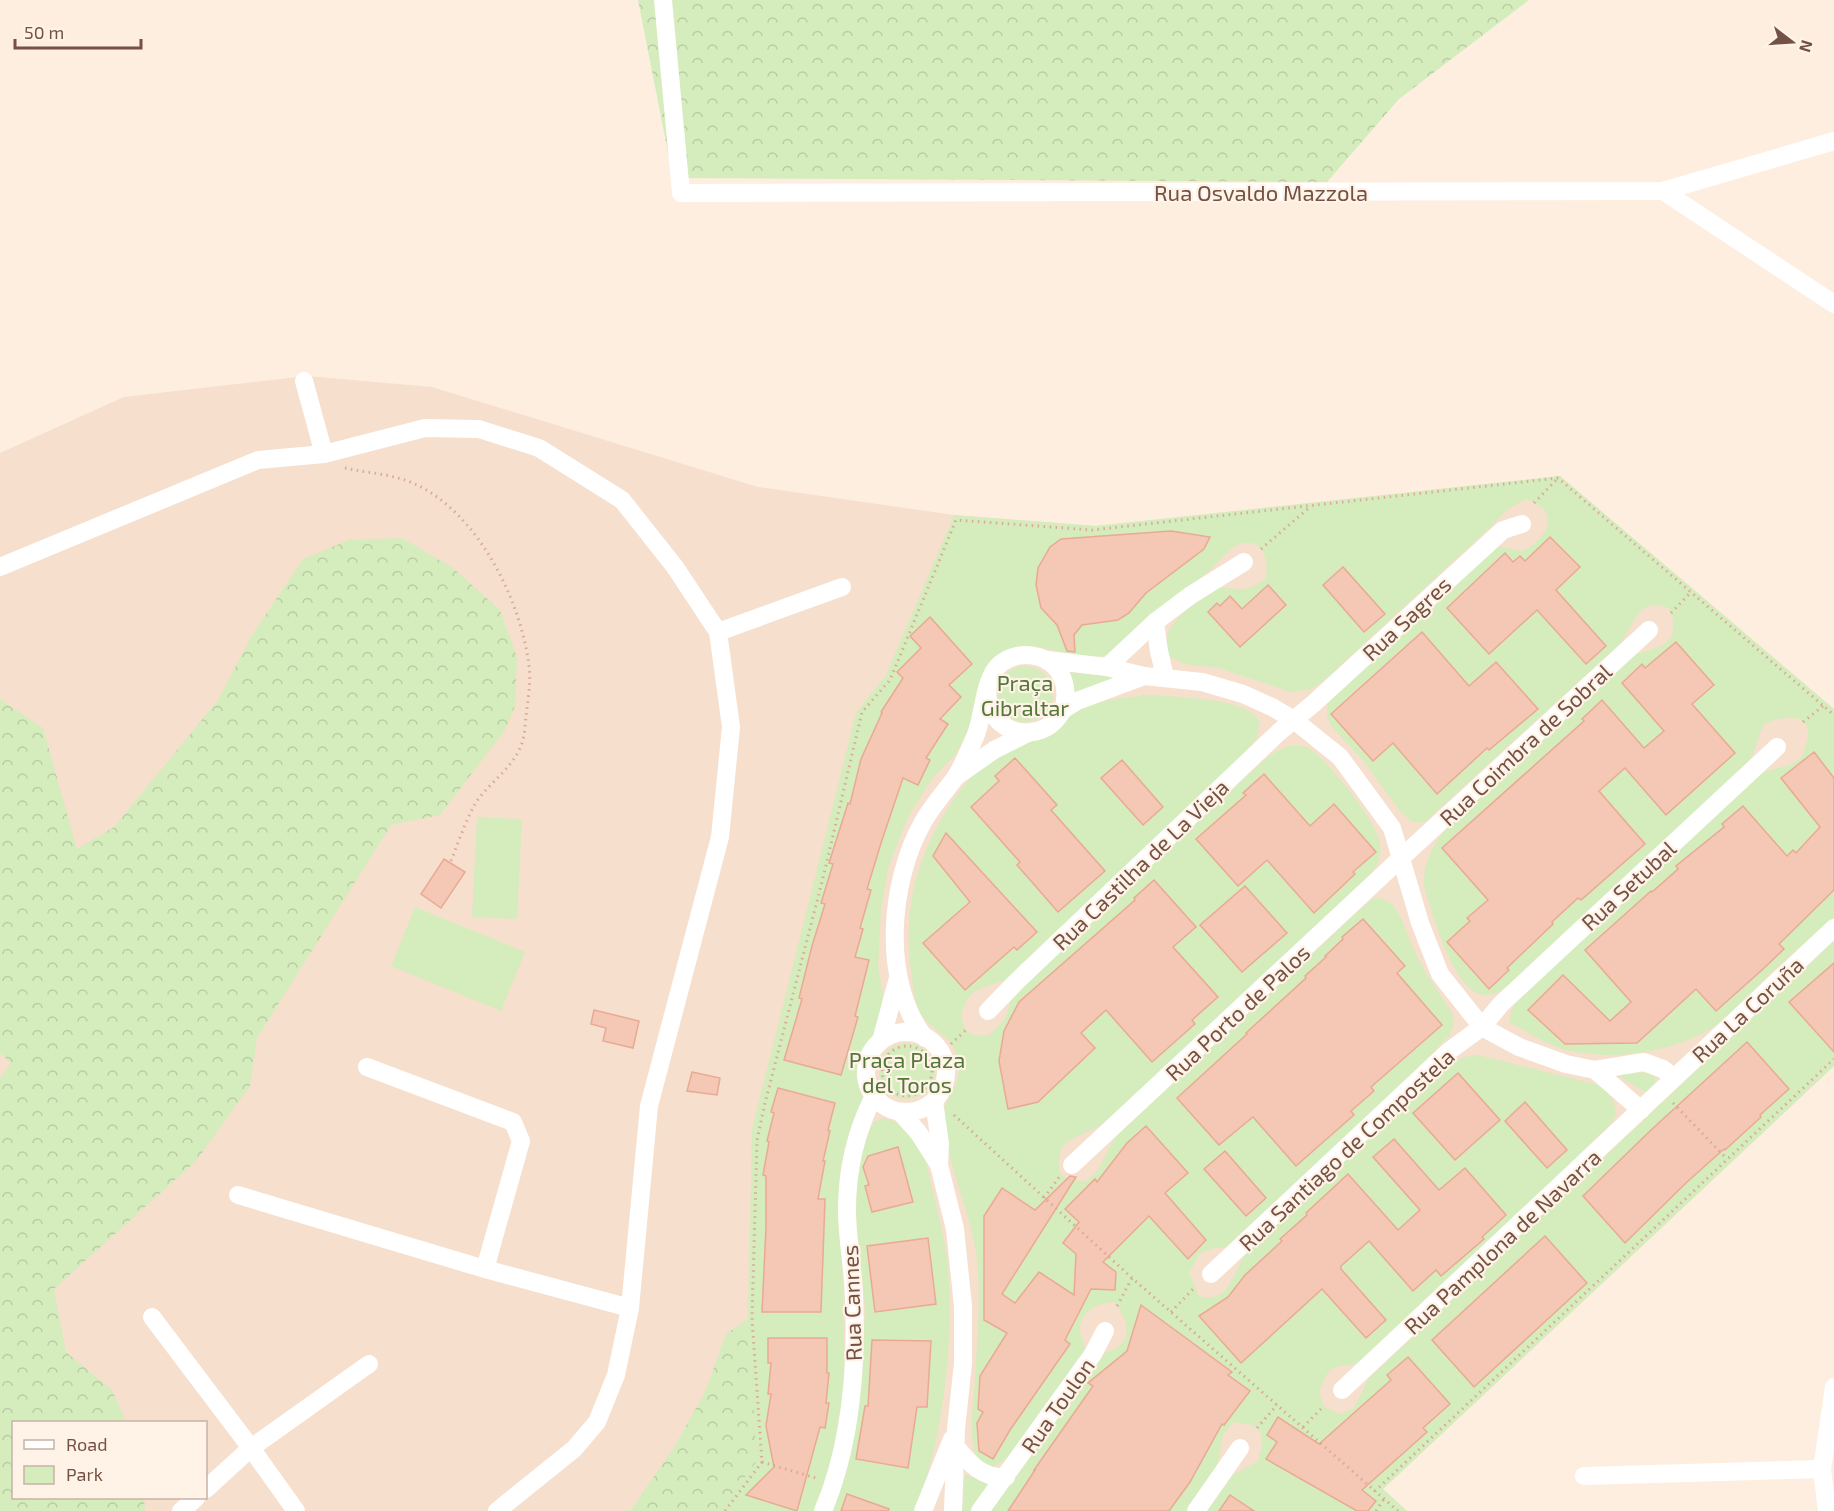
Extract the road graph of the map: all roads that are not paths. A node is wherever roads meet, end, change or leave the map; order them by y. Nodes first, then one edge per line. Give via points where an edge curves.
1 (663, 0) edge
2 (1834, 141) edge
3 (1663, 191) junction
4 (1834, 304) edge
5 (304, 381) dead end
6 (324, 454) junction
7 (1522, 524) dead end
8 (1244, 562) dead end
9 (0, 567) edge
10 (842, 587) dead end
11 (1155, 622) junction
12 (1649, 630) dead end
13 (718, 632) junction
14 (1047, 660) junction
15 (1107, 667) junction
16 (1144, 676) junction
17 (1165, 677) junction
18 (987, 691) junction
19 (1061, 711) junction
20 (1294, 720) junction
21 (1028, 733) junction
22 (1777, 747) dead end
23 (956, 777) junction
24 (1401, 858) junction
25 (1834, 928) edge
26 (898, 978) junction
27 (988, 1011) dead end
28 (1482, 1027) junction
29 (926, 1038) junction
30 (881, 1041) junction
31 (367, 1067) dead end
32 (1595, 1070) junction
33 (1668, 1090) junction
34 (874, 1096) junction
35 (941, 1105) junction
36 (1641, 1110) junction
37 (900, 1112) junction
38 (939, 1165) junction
39 (1067, 1170) road end
40 (238, 1195) dead end
41 (485, 1269) junction
42 (1211, 1274) dead end
43 (630, 1308) junction
44 (152, 1317) dead end
45 (1105, 1331) dead end
46 (369, 1364) dead end
47 (1834, 1387) edge
48 (1342, 1390) dead end
49 (956, 1438) junction
50 (251, 1448) junction
51 (1240, 1448) dead end
52 (1822, 1469) junction
53 (1006, 1476) junction
54 (1584, 1476) dead end
55 (207, 1488) edge
56 (194, 1499) edge
57 (181, 1511) edge
58 (296, 1511) edge
59 (497, 1511) edge
60 (823, 1511) edge
61 (923, 1511) edge
62 (953, 1511) edge
63 (980, 1511) edge
64 (1196, 1511) edge
65 (1827, 1511) edge

1 - 3 street, Rua Osvaldo Mazzola via 681,193
2 - 3 street, Rua Osvaldo Mazzola
3 - 4 street
5 - 6 street
6 - 9 street via 258,460
6 - 13 street via 425,428 479,429 539,448 622,500 675,567
7 - 20 street, Rua Sagres via 1503,530
8 - 11 street
10 - 13 street
11 - 15 street
11 - 17 street
12 - 24 street, Rua Coimbra de Sobral
13 - 43 street via 731,727 720,837 649,1106
14 - 15 street
14 - 18 street via 1035,655 1008,658 997,667
14 - 19 street via 1062,678 1065,700
15 - 16 street
16 - 17 street
16 - 19 street
17 - 20 street via 1243,694
18 - 21 street via 991,713 998,722 1007,729
18 - 23 street via 976,735
19 - 21 street via 1048,727
20 - 24 street via 1340,757 1370,795 1392,828
20 - 27 street, Rua Castilha de La Vieja
21 - 23 street via 994,750
22 - 28 street, Rua Setubal via 1501,1004
23 - 26 street via 922,823 909,851 897,907
24 - 28 street via 1440,974
24 - 39 street, Rua Porto de Palos
25 - 33 street, Rua La Coruña
26 - 29 street via 914,1023
26 - 30 street
28 - 32 street via 1519,1047
28 - 42 street, Rua Santiago de Compostela via 1449,1051
29 - 30 street via 903,1033
29 - 35 street via 940,1052 945,1072
30 - 34 street via 867,1067 866,1077
31 - 41 street via 513,1122 521,1141
32 - 33 street via 1644,1062 1663,1070
32 - 36 street
33 - 36 street, Rua Pamplona de Navarra
34 - 37 street via 885,1107
34 - 60 street, Rua Cannes via 862,1118 849,1171 847,1211 854,1297 852,1389 840,1458
35 - 37 street
35 - 38 street
36 - 48 street, Rua Pamplona de Navarra
37 - 38 street
38 - 49 street via 955,1229 963,1306 963,1363
40 - 41 street
41 - 43 street
43 - 59 street via 616,1375 597,1422 574,1449
44 - 50 street
45 - 53 street, Rua Toulon via 1093,1354
46 - 50 street
47 - 52 street
49 - 53 street, Rua Toulon via 970,1464 982,1473
49 - 61 street
49 - 62 street
50 - 55 street
50 - 58 street
51 - 64 street
52 - 54 street
52 - 65 street
53 - 63 street, Rua Toulon
56 - 57 street

